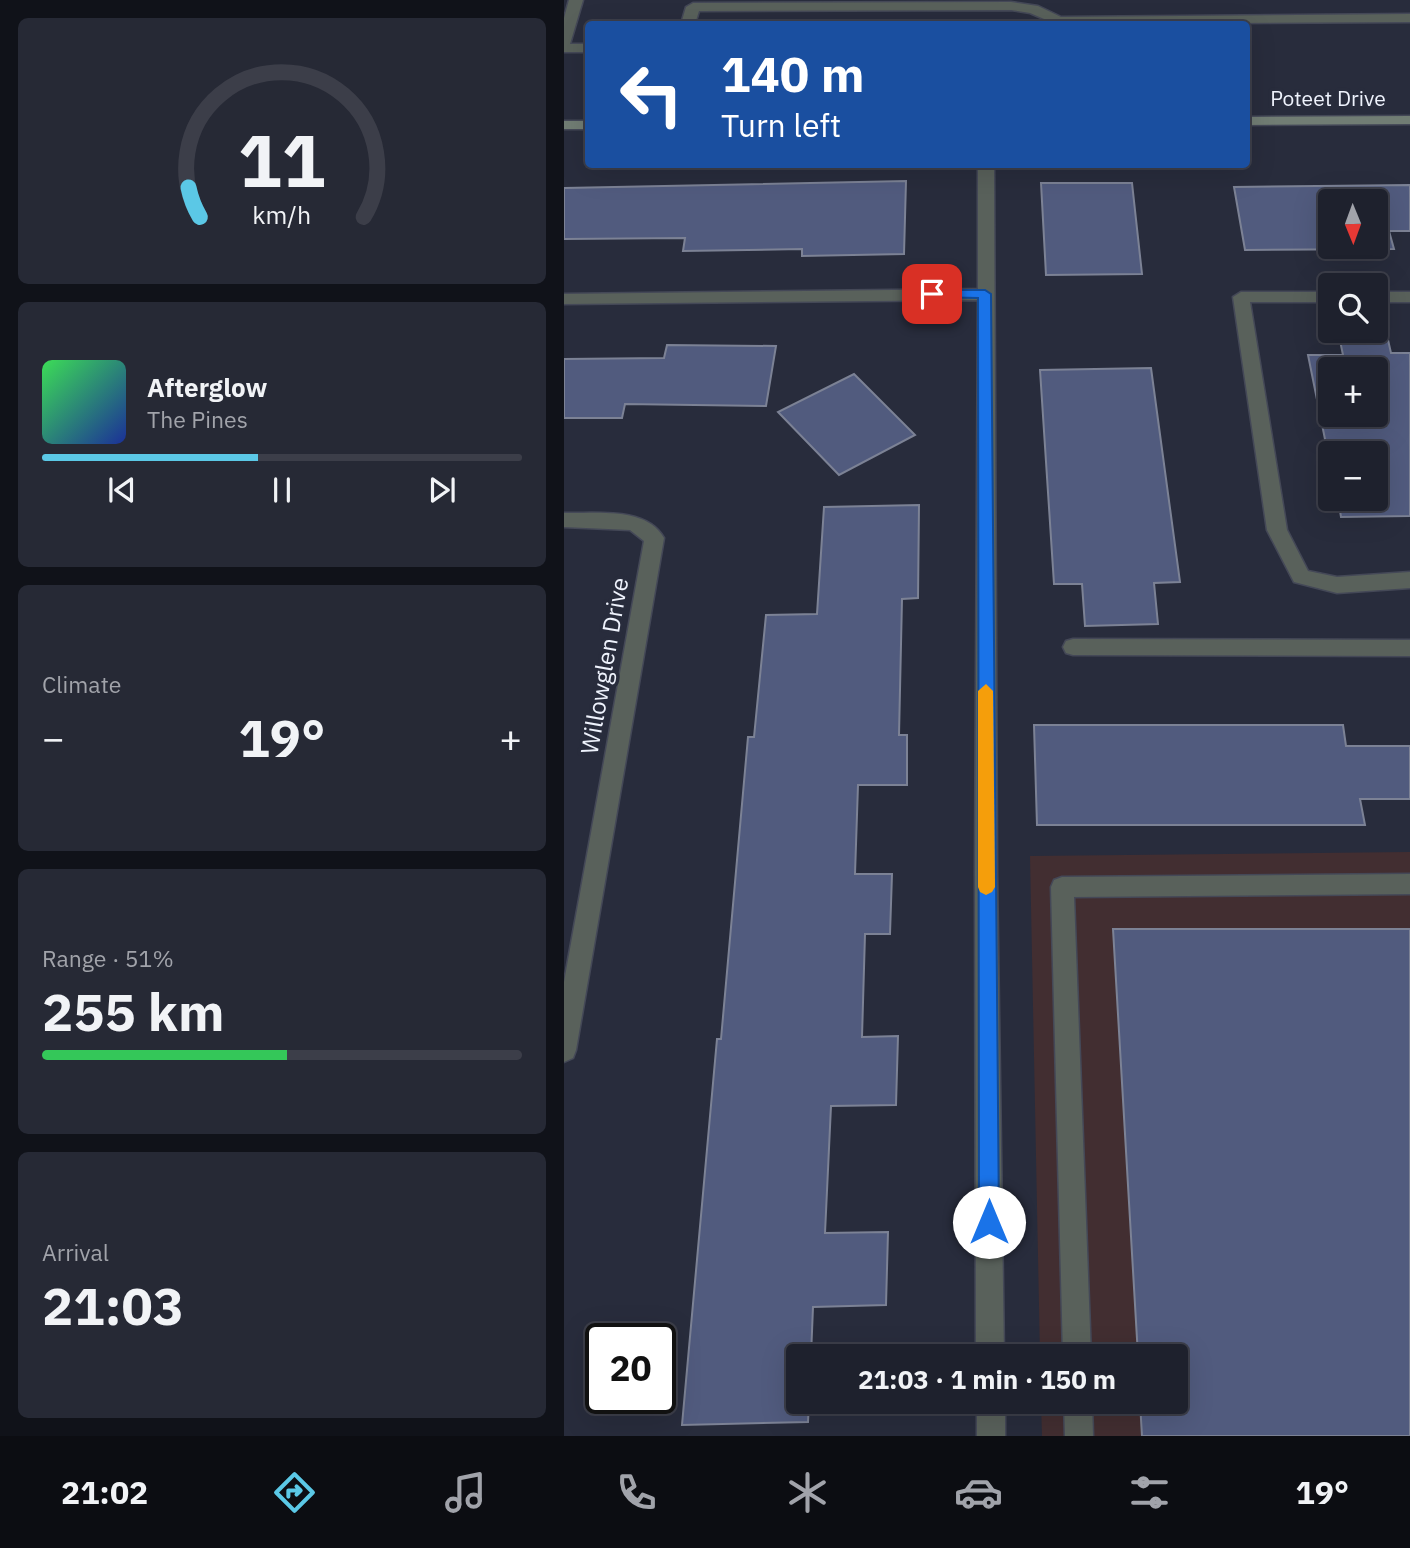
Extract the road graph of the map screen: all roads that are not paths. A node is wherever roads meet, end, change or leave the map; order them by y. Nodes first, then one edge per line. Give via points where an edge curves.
1 (576, 0) edge
2 (692, 4) edge
3 (1410, 18) edge
4 (564, 42) edge
5 (564, 48) edge
6 (585, 48) edge
7 (1410, 120) edge
8 (1250, 121) edge
9 (564, 125) edge
10 (585, 125) edge
11 (986, 168) edge
12 (985, 294) junction
13 (1318, 297) edge
14 (1388, 297) edge
15 (1410, 297) edge
16 (564, 299) edge
17 (564, 520) edge
18 (1410, 580) edge
19 (1073, 647) dead end
20 (1410, 648) edge
21 (1410, 884) edge
22 (564, 1050) edge
23 (990, 1344) edge
24 (1077, 1344) edge
25 (991, 1414) edge
26 (1078, 1414) edge
27 (991, 1436) edge
28 (1079, 1436) edge

1 - 4 street
2 - 3 street via 1011,6 1034,9 1059,20
5 - 6 street
7 - 8 street, Poteet Drive
9 - 10 street
11 - 12 street
12 - 16 street
12 - 23 street
13 - 18 street via 1241,297 1277,530 1301,577 1337,585
14 - 15 street
17 - 22 street, Willowglen Drive via 634,523 654,538
19 - 20 street
21 - 24 street via 1062,887
25 - 27 street
26 - 28 street

